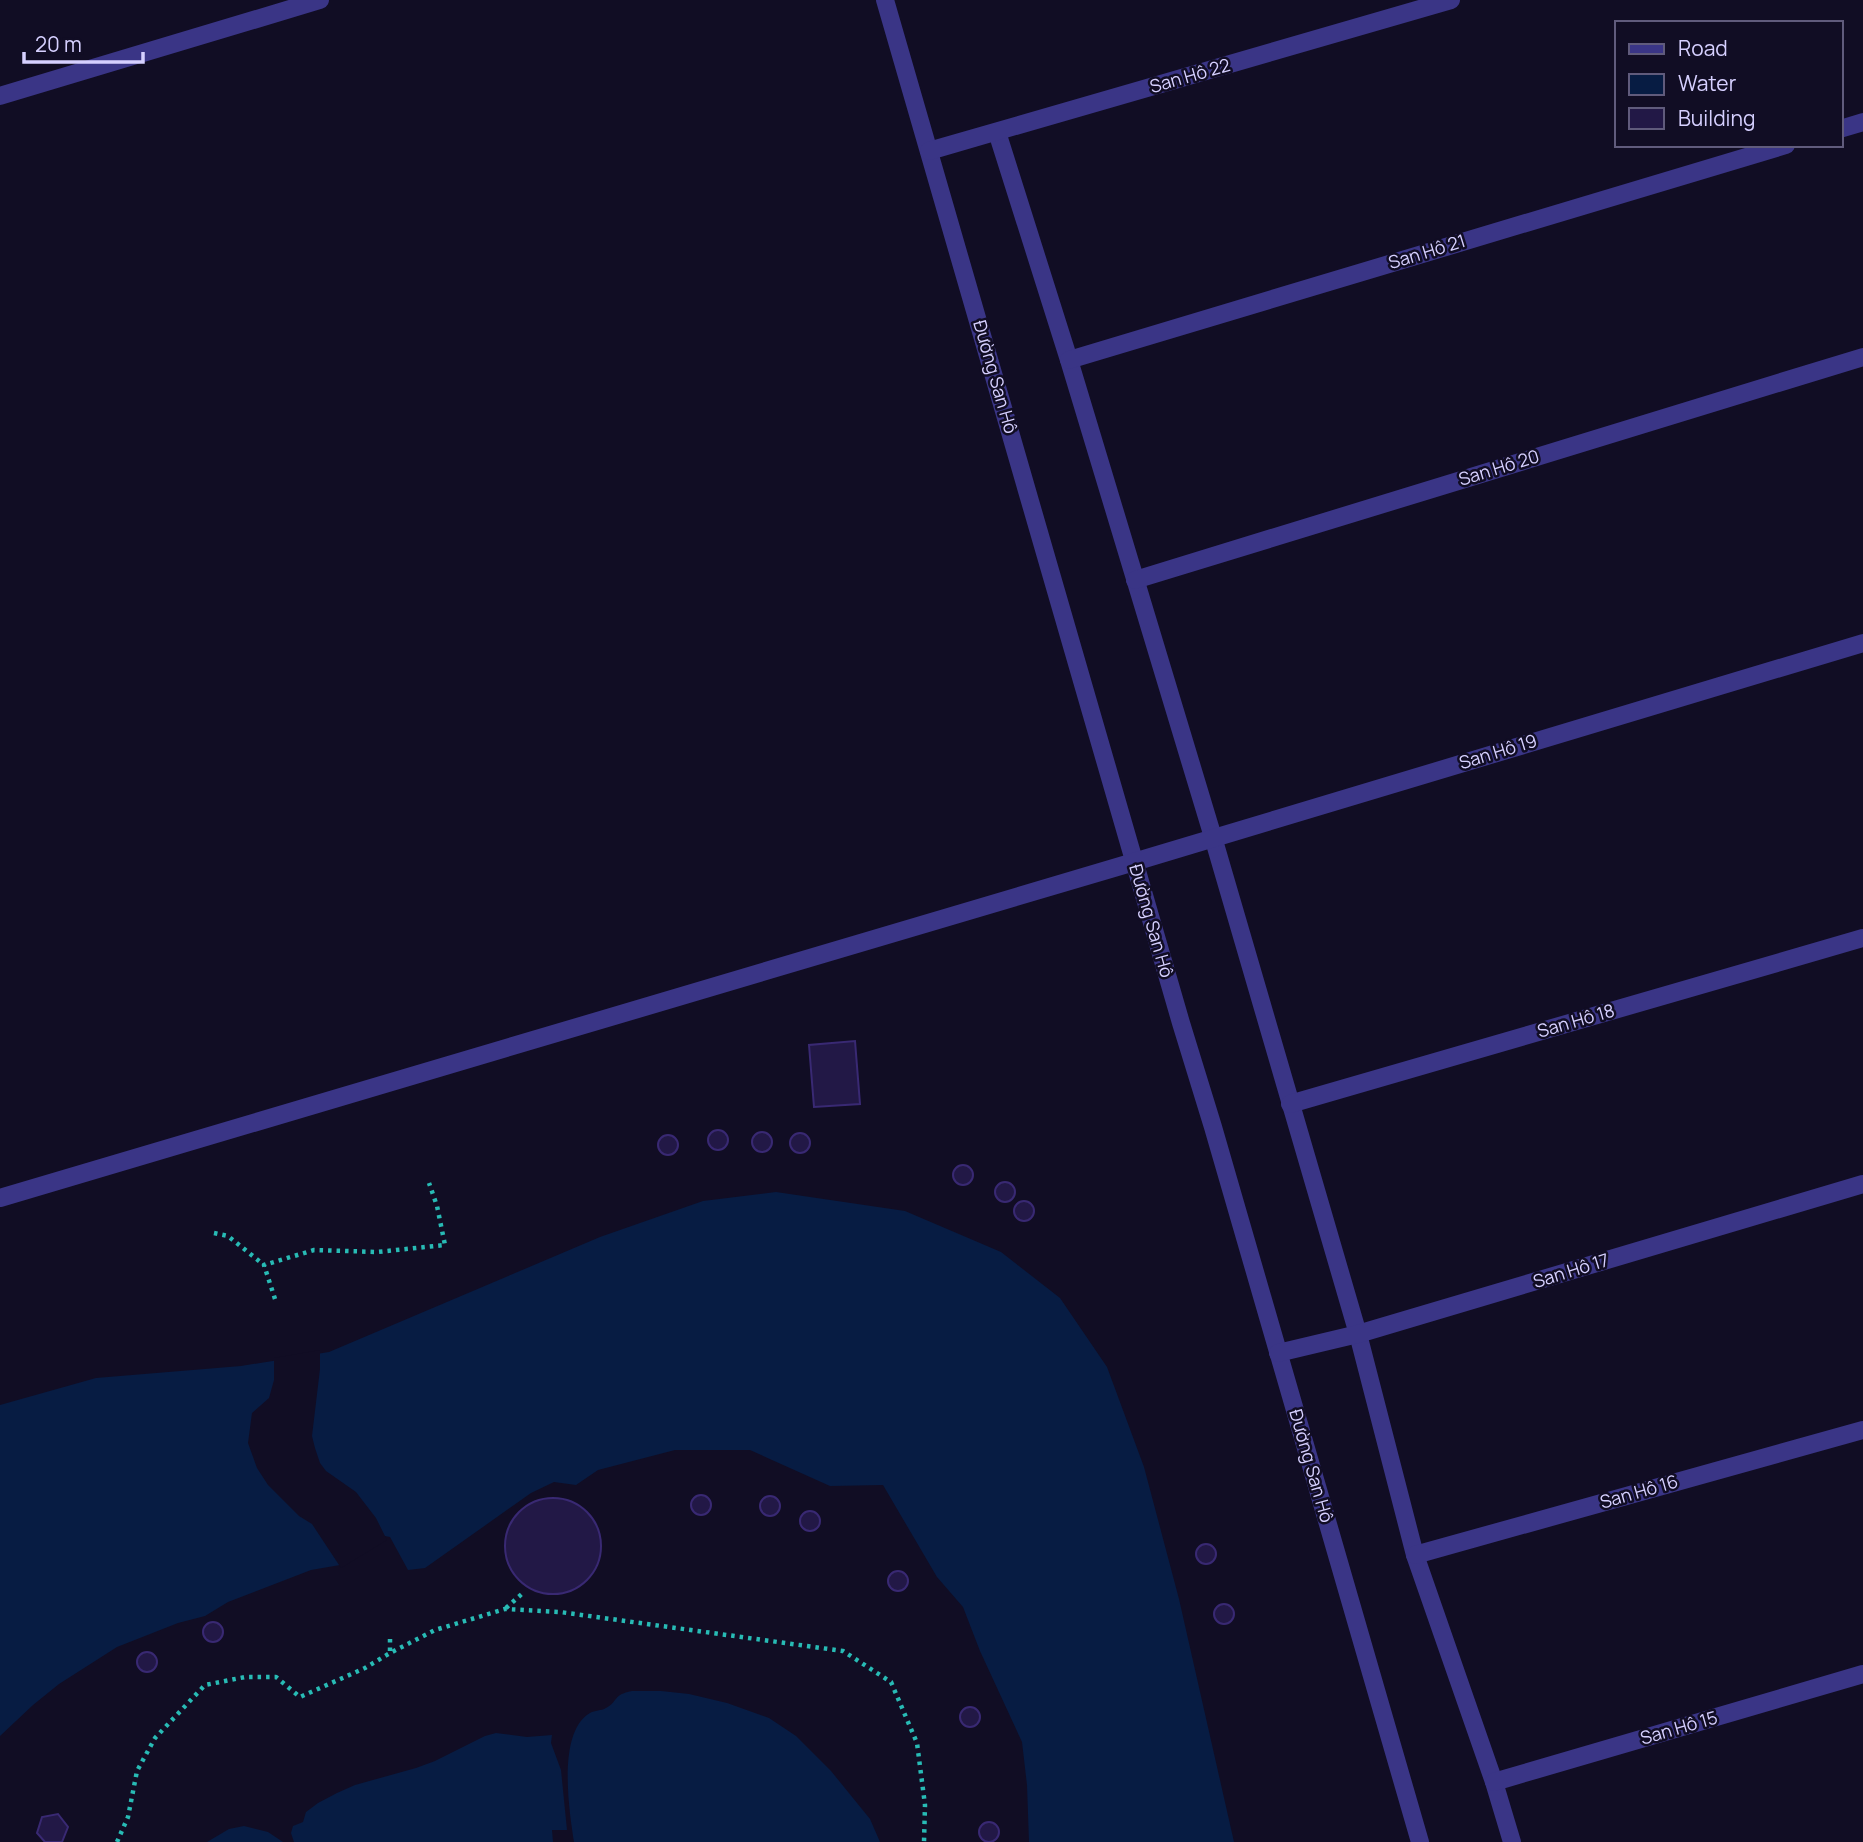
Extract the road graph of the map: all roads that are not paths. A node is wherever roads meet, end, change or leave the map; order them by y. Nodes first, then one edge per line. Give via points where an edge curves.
1 (320, 0) edge
2 (885, 0) edge
3 (1451, 0) edge
4 (0, 96) edge
5 (1863, 122) edge
6 (1842, 128) edge
7 (997, 132) junction
8 (1779, 147) edge
9 (929, 151) junction
10 (1863, 357) edge
11 (1069, 360) junction
12 (1135, 580) junction
13 (1863, 643) edge
14 (1213, 837) junction
15 (1134, 862) junction
16 (1863, 937) edge
17 (1290, 1104) junction
18 (1863, 1184) edge
19 (0, 1198) edge
20 (1357, 1335) junction
21 (1278, 1353) junction
22 (1863, 1430) edge
23 (1415, 1555) junction
24 (1863, 1674) edge
25 (1494, 1782) junction
26 (1420, 1842) edge
27 (1512, 1842) edge

1 - 4 street
2 - 9 street, Đường San Hô
3 - 7 street, San Hô 22
5 - 6 street
7 - 9 street, San Hô 22
7 - 11 street
8 - 11 street, San Hô 21
9 - 15 street, Đường San Hô
10 - 12 street, San Hô 20
11 - 12 street
12 - 14 street
13 - 14 street, San Hô 19
14 - 15 street, San Hô 19
14 - 17 street
15 - 19 street, San Hô 19
15 - 21 street, Đường San Hô
16 - 17 street, San Hô 18
17 - 20 street
18 - 20 street, San Hô 17
20 - 21 street, San Hô 17
20 - 23 street
21 - 26 street, Đường San Hô
22 - 23 street, San Hô 16
23 - 25 street
24 - 25 street, San Hô 15
25 - 27 street

